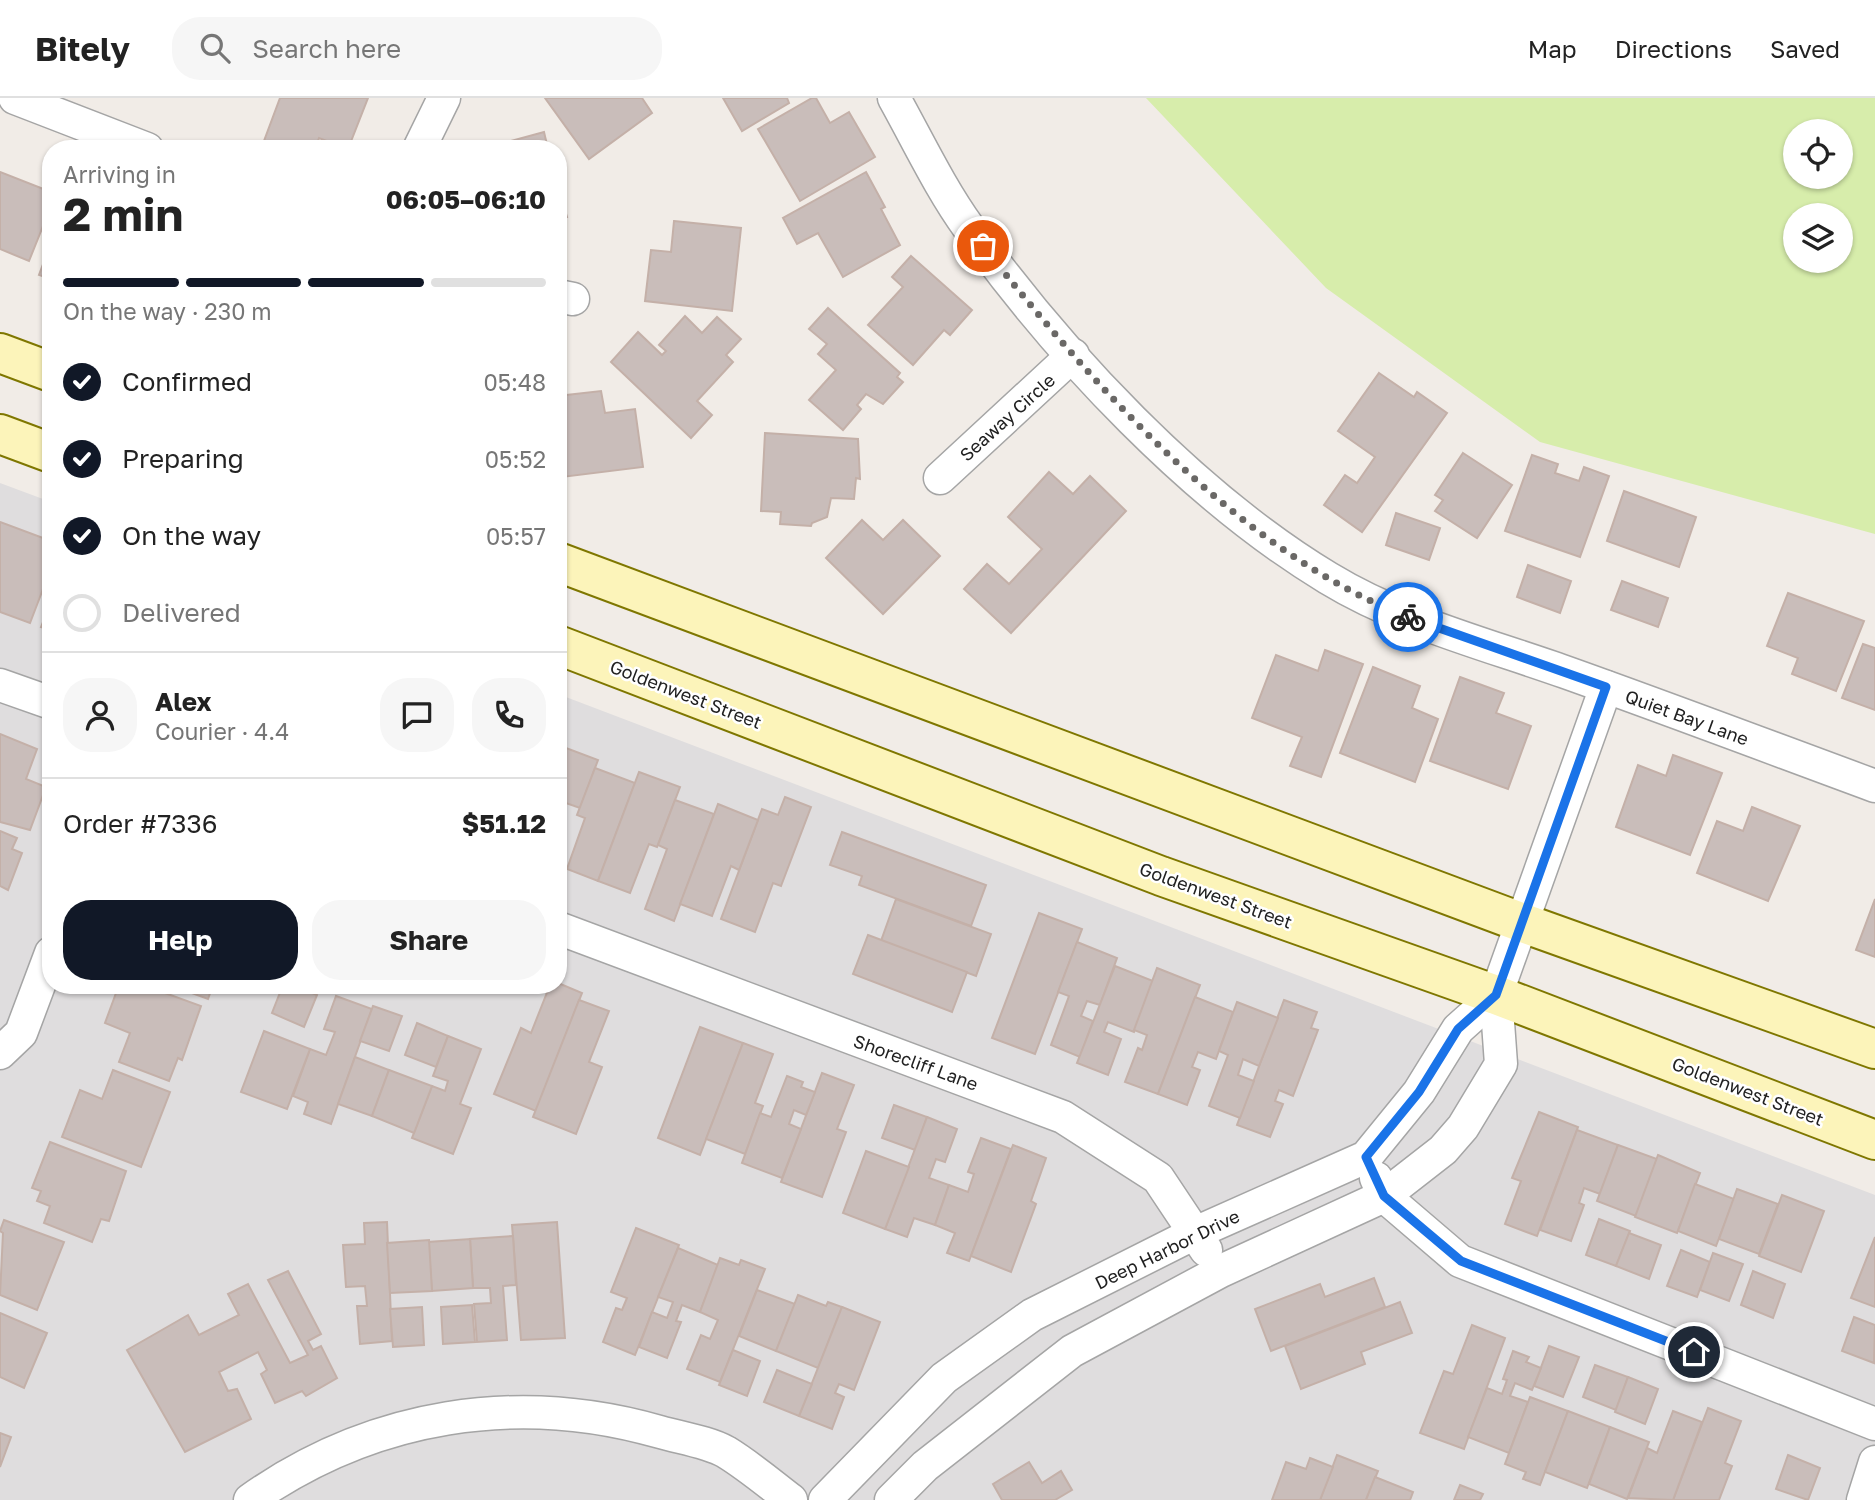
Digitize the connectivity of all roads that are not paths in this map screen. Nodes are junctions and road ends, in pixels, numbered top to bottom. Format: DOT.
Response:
graph roads {
  1 [pos="15,98"];
  2 [pos="444,98"];
  3 [pos="894,98"];
  4 [pos="124,140"];
  5 [pos="423,140"];
  6 [pos="0,353"];
  7 [pos="1073,355"];
  8 [pos="42,369"];
  9 [pos="0,434"];
  10 [pos="42,450"];
  11 [pos="940,478"];
  12 [pos="567,565"];
  13 [pos="567,648"];
  14 [pos="0,685"];
  15 [pos="1606,687"];
  16 [pos="42,700"];
  17 [pos="1875,786"];
  18 [pos="1523,923"];
  19 [pos="567,931"];
  20 [pos="42,977"];
  21 [pos="1496,995"];
  22 [pos="1875,1049"];
  23 [pos="0,1054"];
  24 [pos="1875,1140"];
  25 [pos="1366,1157"];
  26 [pos="1384,1196"];
  27 [pos="1195,1233"];
  28 [pos="1221,1271"];
  29 [pos="1875,1424"];
  30 [pos="1875,1462"];
  31 [pos="250,1500"];
  32 [pos="790,1500"];
  33 [pos="825,1500"];
  34 [pos="891,1500"];
  35 [pos="1863,1500"];
  1 -- 4 [label="street"];
  2 -- 5 [label="street"];
  3 -- 7 [label="street, Quiet Bay Lane"];
  6 -- 8 [label="main road"];
  7 -- 11 [label="street, Seaway Circle"];
  7 -- 15 [label="street, Quiet Bay Lane"];
  9 -- 10 [label="main road"];
  12 -- 18 [label="main road"];
  13 -- 21 [label="main road, Goldenwest Street"];
  14 -- 16 [label="street"];
  15 -- 17 [label="street, Quiet Bay Lane"];
  15 -- 18 [label="street, Deep Harbor Drive"];
  18 -- 21 [label="street, Deep Harbor Drive"];
  18 -- 22 [label="main road"];
  19 -- 27 [label="street, Shorecliff Lane"];
  20 -- 23 [label="street"];
  21 -- 24 [label="main road, Goldenwest Street"];
  21 -- 25 [label="street, Deep Harbor Drive"];
  21 -- 26 [label="street, Deep Harbor Drive"];
  25 -- 26 [label="street"];
  25 -- 27 [label="street, Deep Harbor Drive"];
  26 -- 28 [label="street, Deep Harbor Drive"];
  26 -- 29 [label="street"];
  27 -- 28 [label="street, Shorecliff Lane"];
  27 -- 33 [label="street, Deep Harbor Drive"];
  28 -- 34 [label="street, Deep Harbor Drive"];
  30 -- 35 [label="street"];
  31 -- 32 [label="street"];
}
